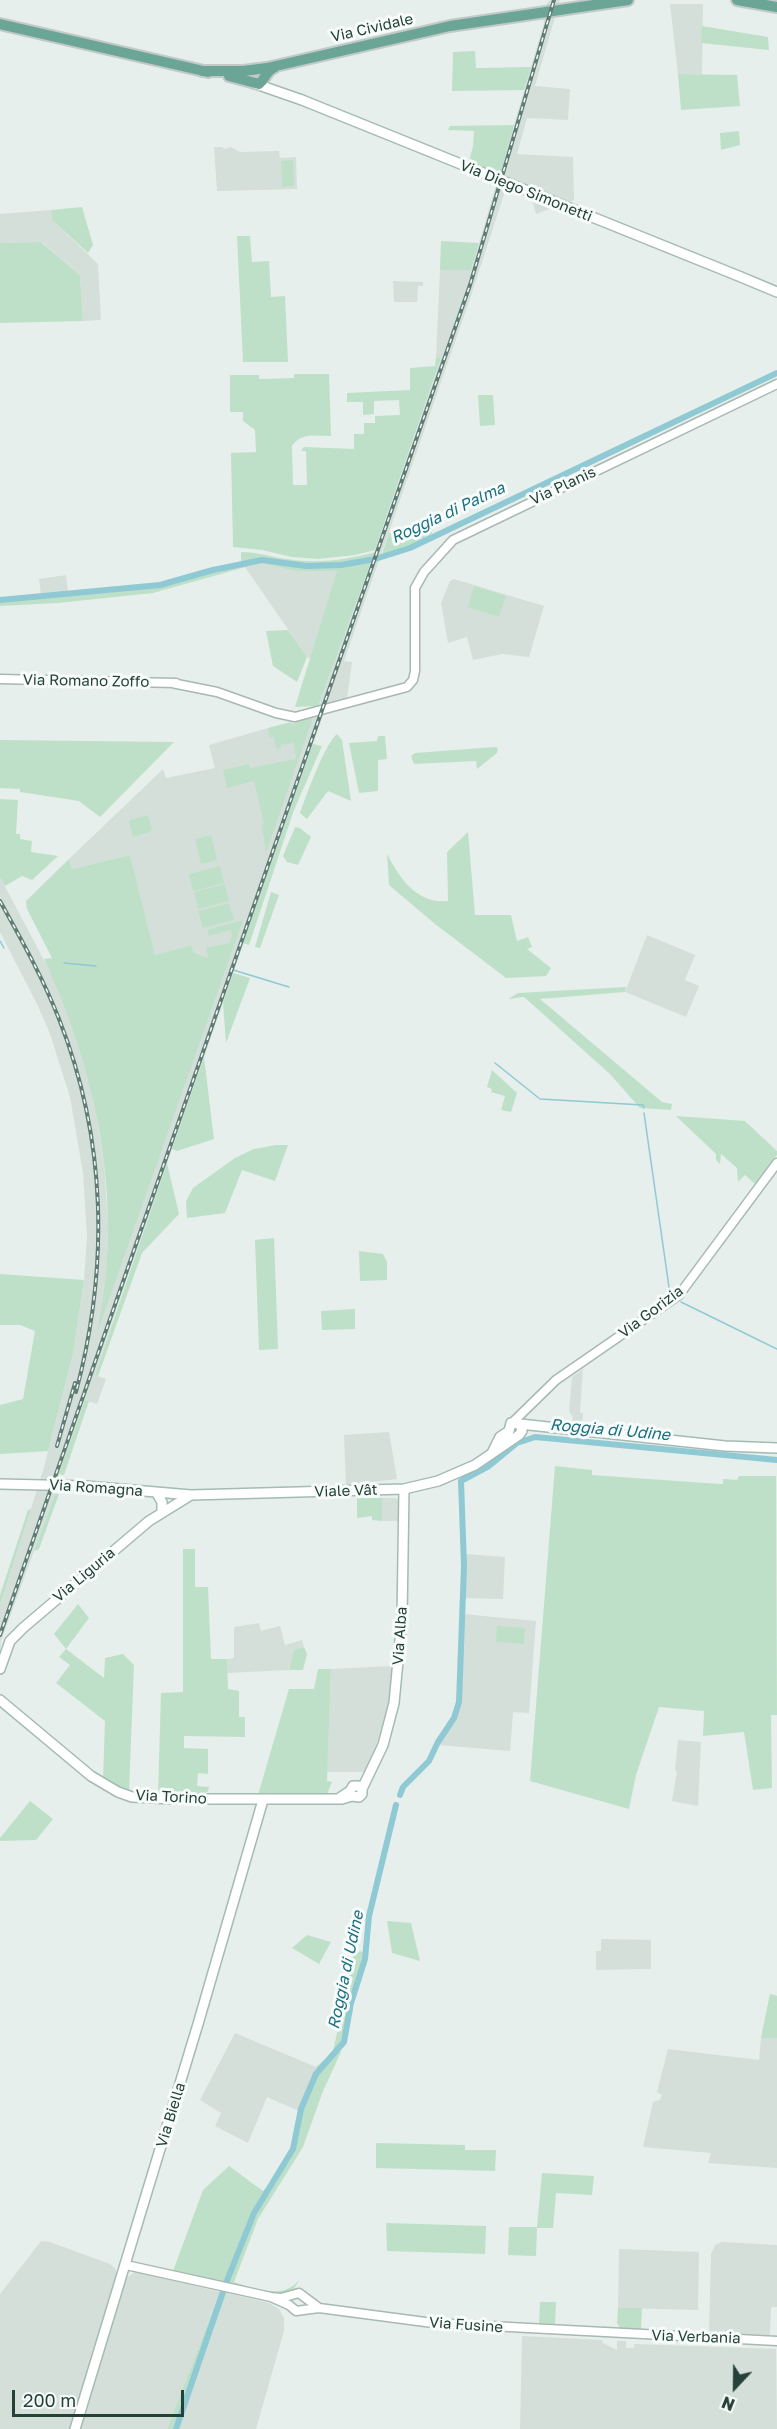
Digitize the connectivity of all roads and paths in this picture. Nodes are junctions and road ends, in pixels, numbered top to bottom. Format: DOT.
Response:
graph roads {
  1 [pos="628,0"];
  2 [pos="737,0"];
  3 [pos="777,7"];
  4 [pos="0,24"];
  5 [pos="257,76"];
  6 [pos="777,292"];
  7 [pos="777,384"];
  8 [pos="0,680"];
  9 [pos="172,683"];
  10 [pos="341,704"];
  11 [pos="777,1163"];
  12 [pos="516,1428"];
  13 [pos="777,1448"];
  14 [pos="0,1484"];
  15 [pos="404,1489"];
  16 [pos="156,1492"];
  17 [pos="191,1496"];
  18 [pos="162,1513"];
  19 [pos="0,1668"];
  20 [pos="0,1700"];
  21 [pos="355,1790"];
  22 [pos="263,1800"];
  23 [pos="126,2265"];
  24 [pos="293,2295"];
  25 [pos="271,2297"];
  26 [pos="306,2298"];
  27 [pos="289,2306"];
  28 [pos="319,2308"];
  29 [pos="302,2310"];
  30 [pos="614,2334"];
  31 [pos="777,2341"];
  32 [pos="75,2429"];
  1 -- 5 [label="main road, Via Cividale"];
  2 -- 3 [label="main road"];
  4 -- 5 [label="main road"];
  5 -- 6 [label="main road, Via Diego Simonetti, bridge"];
  7 -- 10 [label="street, Via Planis"];
  8 -- 9 [label="street, Via Romano Zoffo"];
  9 -- 10 [label="street, Via Romano Zoffo"];
  9 -- 10 [label="street, Via Romano Zoffo"];
  11 -- 12 [label="street, Via Gorizia"];
  12 -- 13 [label="main road, Viale Vât"];
  12 -- 15 [label="main road, Viale Vât"];
  14 -- 16 [label="main road, Via Romagna"];
  15 -- 17 [label="main road, Viale Vât"];
  15 -- 21 [label="main road, Via Alba"];
  16 -- 17 [label="main road, Via Romagna"];
  16 -- 18 [label="main road"];
  17 -- 18 [label="main road, Via Liguria"];
  18 -- 19 [label="main road, Via Liguria"];
  20 -- 22 [label="main road, Via Torino"];
  21 -- 22 [label="main road, Via Torino"];
  22 -- 23 [label="main road, Via Biella"];
  23 -- 25 [label="street"];
  23 -- 32 [label="main road, Via Biella"];
  24 -- 25 [label="street"];
  24 -- 26 [label="street"];
  24 -- 27 [label="street"];
  25 -- 27 [label="street"];
  26 -- 28 [label="street"];
  26 -- 29 [label="street"];
  27 -- 29 [label="street"];
  28 -- 29 [label="street, Via Fusine"];
  28 -- 30 [label="street, Via Fusine"];
  30 -- 31 [label="street, Via Verbania"];
}
